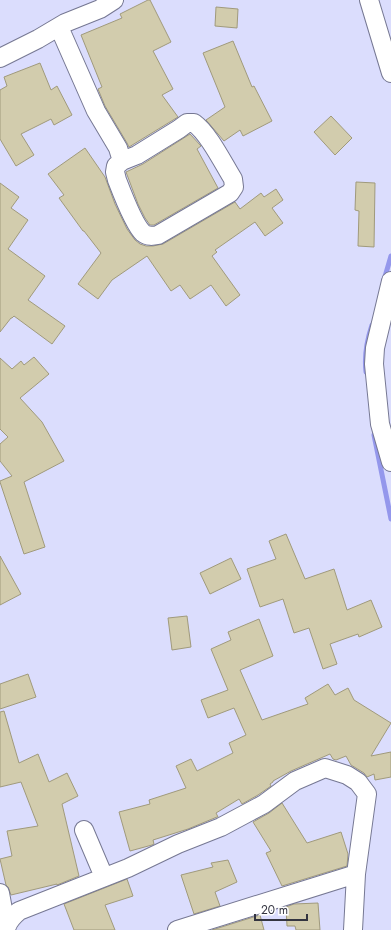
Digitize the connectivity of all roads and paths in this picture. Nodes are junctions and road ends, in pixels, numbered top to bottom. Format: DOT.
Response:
graph roads {
  1 [pos="114,0"];
  2 [pos="369,0"];
  3 [pos="59,27"];
  4 [pos="0,58"];
  5 [pos="391,73"];
  6 [pos="122,161"];
  7 [pos="391,282"];
  8 [pos="391,462"];
  9 [pos="84,830"];
  10 [pos="356,874"];
  11 [pos="104,877"];
  12 [pos="0,893"];
  13 [pos="6,928"];
  14 [pos="177,930"];
  15 [pos="353,930"];
  1 -- 3 [label="street"];
  2 -- 5 [label="street"];
  3 -- 4 [label="street"];
  3 -- 6 [label="street"];
  6 -- 6 [label="street"];
  7 -- 8 [label="street"];
  9 -- 11 [label="street"];
  10 -- 11 [label="street"];
  10 -- 14 [label="street"];
  10 -- 15 [label="street"];
  11 -- 13 [label="street"];
  12 -- 13 [label="street"];
}
